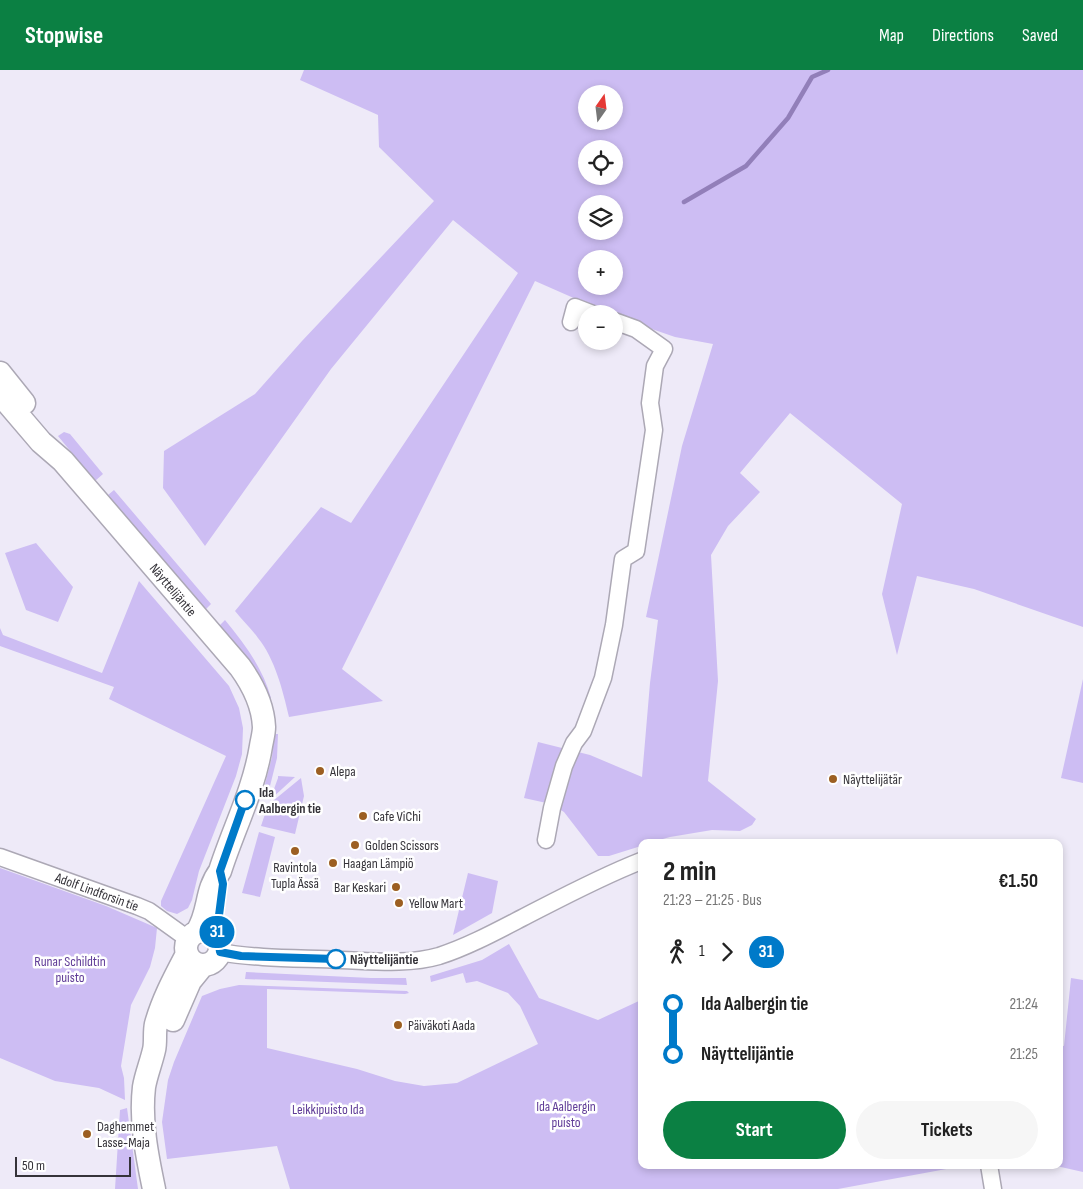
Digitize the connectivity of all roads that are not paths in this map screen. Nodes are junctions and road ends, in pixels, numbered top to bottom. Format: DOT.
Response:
graph roads {
  1 [pos="578,308"];
  2 [pos="571,322"];
  3 [pos="623,324"];
  4 [pos="0,374"];
  5 [pos="0,394"];
  6 [pos="63,461"];
  7 [pos="546,840"];
  8 [pos="0,857"];
  9 [pos="638,862"];
  10 [pos="202,947"];
  11 [pos="990,1169"];
  12 [pos="154,1189"];
  13 [pos="993,1189"];
  1 -- 2 [label="street"];
  3 -- 7 [label="street"];
  4 -- 6 [label="main road, Näyttelijäntie"];
  5 -- 6 [label="main road, Näyttelijäntie"];
  6 -- 10 [label="main road, Näyttelijäntie"];
  8 -- 10 [label="street, Adolf Lindforsin tie"];
  9 -- 10 [label="street"];
  10 -- 12 [label="main road, Näyttelijäntie"];
  11 -- 13 [label="street"];
}
